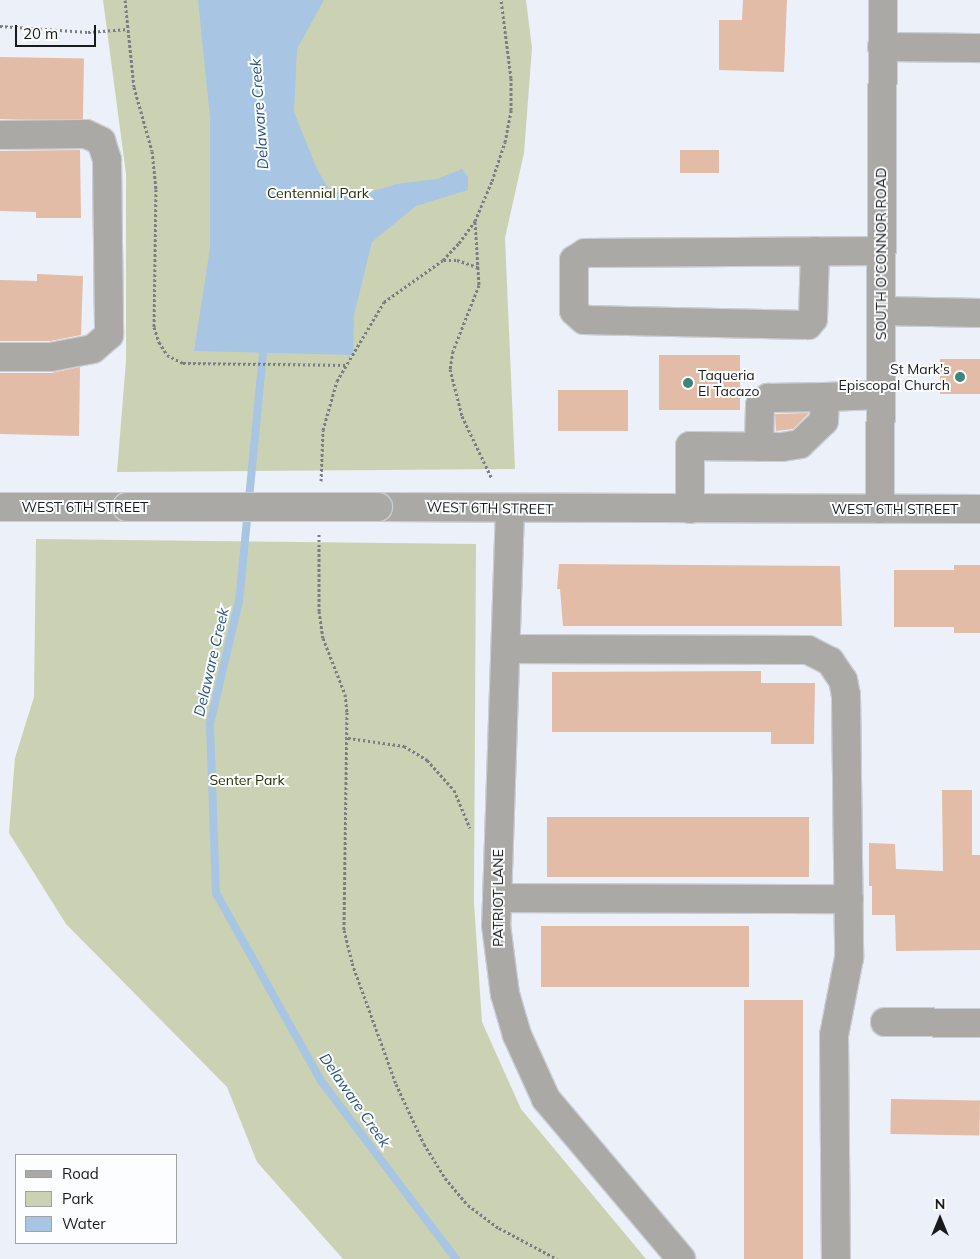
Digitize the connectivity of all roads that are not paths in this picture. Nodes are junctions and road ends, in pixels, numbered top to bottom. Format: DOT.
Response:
graph roads {
  1 [pos="883,0"];
  2 [pos="882,47"];
  3 [pos="980,48"];
  4 [pos="0,134"];
  5 [pos="816,251"];
  6 [pos="881,251"];
  7 [pos="881,312"];
  8 [pos="980,313"];
  9 [pos="0,357"];
  10 [pos="880,395"];
  11 [pos="825,397"];
  12 [pos="759,447"];
  13 [pos="0,507"];
  14 [pos="510,509"];
  15 [pos="690,509"];
  16 [pos="880,509"];
  17 [pos="980,509"];
  18 [pos="506,649"];
  19 [pos="497,898"];
  20 [pos="848,899"];
  21 [pos="885,1022"];
  22 [pos="980,1023"];
  23 [pos="681,1259"];
  24 [pos="836,1259"];
  1 -- 2 [label="street, SOUTH O'CONNOR ROAD"];
  2 -- 3 [label="street"];
  2 -- 6 [label="street, SOUTH O'CONNOR ROAD"];
  4 -- 9 [label="street"];
  5 -- 5 [label="street"];
  5 -- 6 [label="street"];
  6 -- 7 [label="street, SOUTH O'CONNOR ROAD"];
  7 -- 8 [label="street"];
  7 -- 10 [label="street, SOUTH O'CONNOR ROAD"];
  10 -- 11 [label="street"];
  10 -- 16 [label="street, SOUTH O'CONNOR ROAD"];
  11 -- 12 [label="street"];
  11 -- 12 [label="street"];
  12 -- 15 [label="street"];
  13 -- 14 [label="street, WEST 6TH STREET, bridge"];
  14 -- 15 [label="street, WEST 6TH STREET"];
  14 -- 18 [label="street, PATRIOT LANE"];
  15 -- 16 [label="street, WEST 6TH STREET"];
  16 -- 17 [label="street, WEST 6TH STREET"];
  18 -- 19 [label="street, PATRIOT LANE"];
  18 -- 20 [label="street"];
  19 -- 20 [label="street"];
  19 -- 23 [label="street, PATRIOT LANE"];
  20 -- 24 [label="street"];
  21 -- 22 [label="street"];
}
